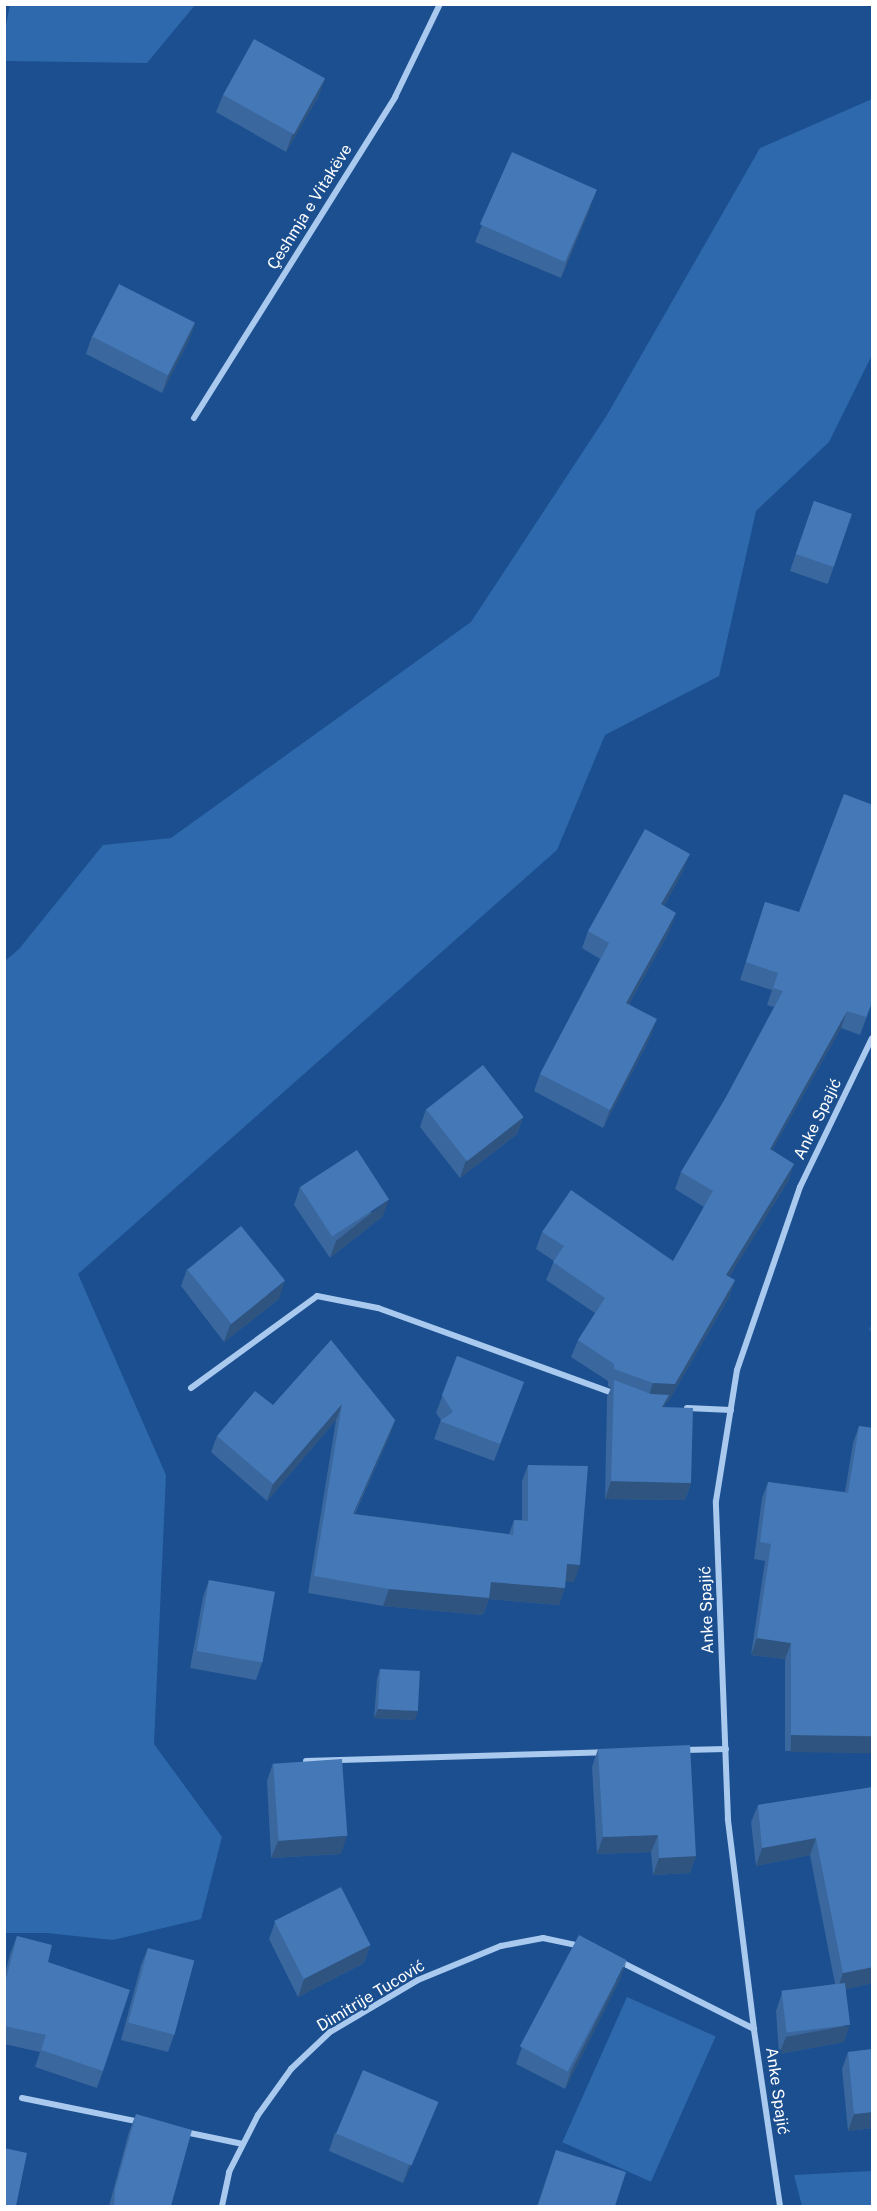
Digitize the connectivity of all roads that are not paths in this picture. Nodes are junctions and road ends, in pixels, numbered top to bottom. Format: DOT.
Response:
graph roads {
  1 [pos="440,4"];
  2 [pos="194,418"];
  3 [pos="873,1038"];
  4 [pos="191,1388"];
  5 [pos="625,1398"];
  6 [pos="678,1408"];
  7 [pos="731,1410"];
  8 [pos="726,1749"];
  9 [pos="679,1750"];
  10 [pos="609,1752"];
  11 [pos="306,1761"];
  12 [pos="593,1948"];
  13 [pos="613,1958"];
  14 [pos="754,2029"];
  15 [pos="22,2098"];
  16 [pos="150,2125"];
  17 [pos="173,2129"];
  18 [pos="243,2144"];
  19 [pos="222,2206"];
  20 [pos="780,2206"];
  1 -- 2 [label="street, Çeshmja e Vitakëve"];
  3 -- 7 [label="street, Anke Spajić"];
  4 -- 5 [label="street"];
  6 -- 7 [label="street"];
  7 -- 8 [label="street, Anke Spajić"];
  8 -- 9 [label="street"];
  8 -- 14 [label="street, Anke Spajić"];
  10 -- 11 [label="street"];
  12 -- 18 [label="street, Dimitrije Tucović"];
  13 -- 14 [label="street"];
  14 -- 20 [label="street, Anke Spajić"];
  15 -- 16 [label="street"];
  17 -- 18 [label="street"];
  18 -- 19 [label="street, Dimitrije Tucović"];
}
